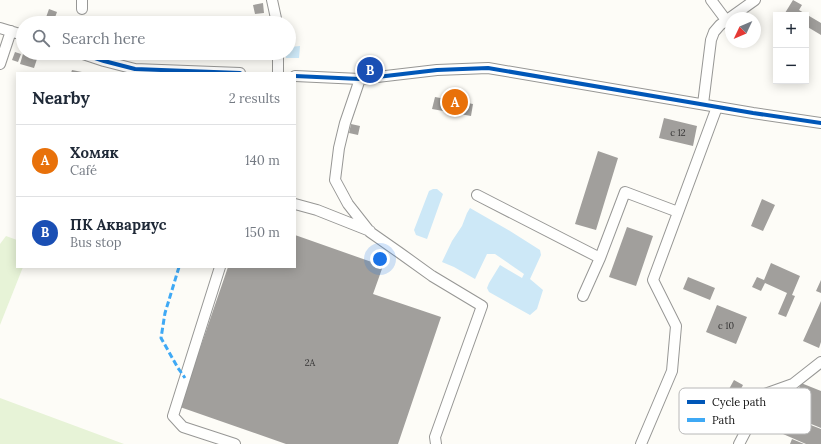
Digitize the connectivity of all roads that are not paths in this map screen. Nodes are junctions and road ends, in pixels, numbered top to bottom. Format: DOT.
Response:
graph roads {
  1 [pos="272,0"];
  2 [pos="712,0"];
  3 [pos="755,0"];
  4 [pos="738,12"];
  5 [pos="275,16"];
  6 [pos="725,19"];
  7 [pos="725,21"];
  8 [pos="0,28"];
  9 [pos="11,31"];
  10 [pos="16,33"];
  11 [pos="104,60"];
  12 [pos="278,60"];
  13 [pos="0,64"];
  14 [pos="135,71"];
  15 [pos="188,72"];
  16 [pos="278,72"];
  17 [pos="296,76"];
  18 [pos="360,79"];
  19 [pos="703,104"];
  20 [pos="717,106"];
  21 [pos="821,123"];
  22 [pos="477,195"];
  23 [pos="296,204"];
  24 [pos="678,212"];
  25 [pos="370,232"];
  26 [pos="600,258"];
  27 [pos="220,268"];
  28 [pos="584,296"];
  29 [pos="821,362"];
  30 [pos="782,388"];
  31 [pos="744,434"];
  32 [pos="236,444"];
  33 [pos="436,444"];
  34 [pos="641,444"];
  35 [pos="739,444"];
  1 -- 5 [label="street"];
  2 -- 6 [label="street"];
  3 -- 4 [label="street"];
  7 -- 19 [label="street"];
  8 -- 9 [label="street"];
  9 -- 10 [label="street"];
  9 -- 13 [label="street"];
  11 -- 14 [label="street"];
  12 -- 16 [label="street"];
  14 -- 15 [label="street"];
  17 -- 18 [label="street"];
  18 -- 19 [label="street"];
  18 -- 25 [label="street"];
  19 -- 20 [label="street"];
  20 -- 21 [label="street"];
  20 -- 24 [label="street"];
  22 -- 26 [label="street"];
  23 -- 25 [label="street"];
  24 -- 26 [label="street"];
  24 -- 34 [label="street"];
  25 -- 33 [label="street"];
  26 -- 28 [label="street"];
  27 -- 32 [label="street"];
  29 -- 30 [label="street"];
  31 -- 35 [label="street"];
}
